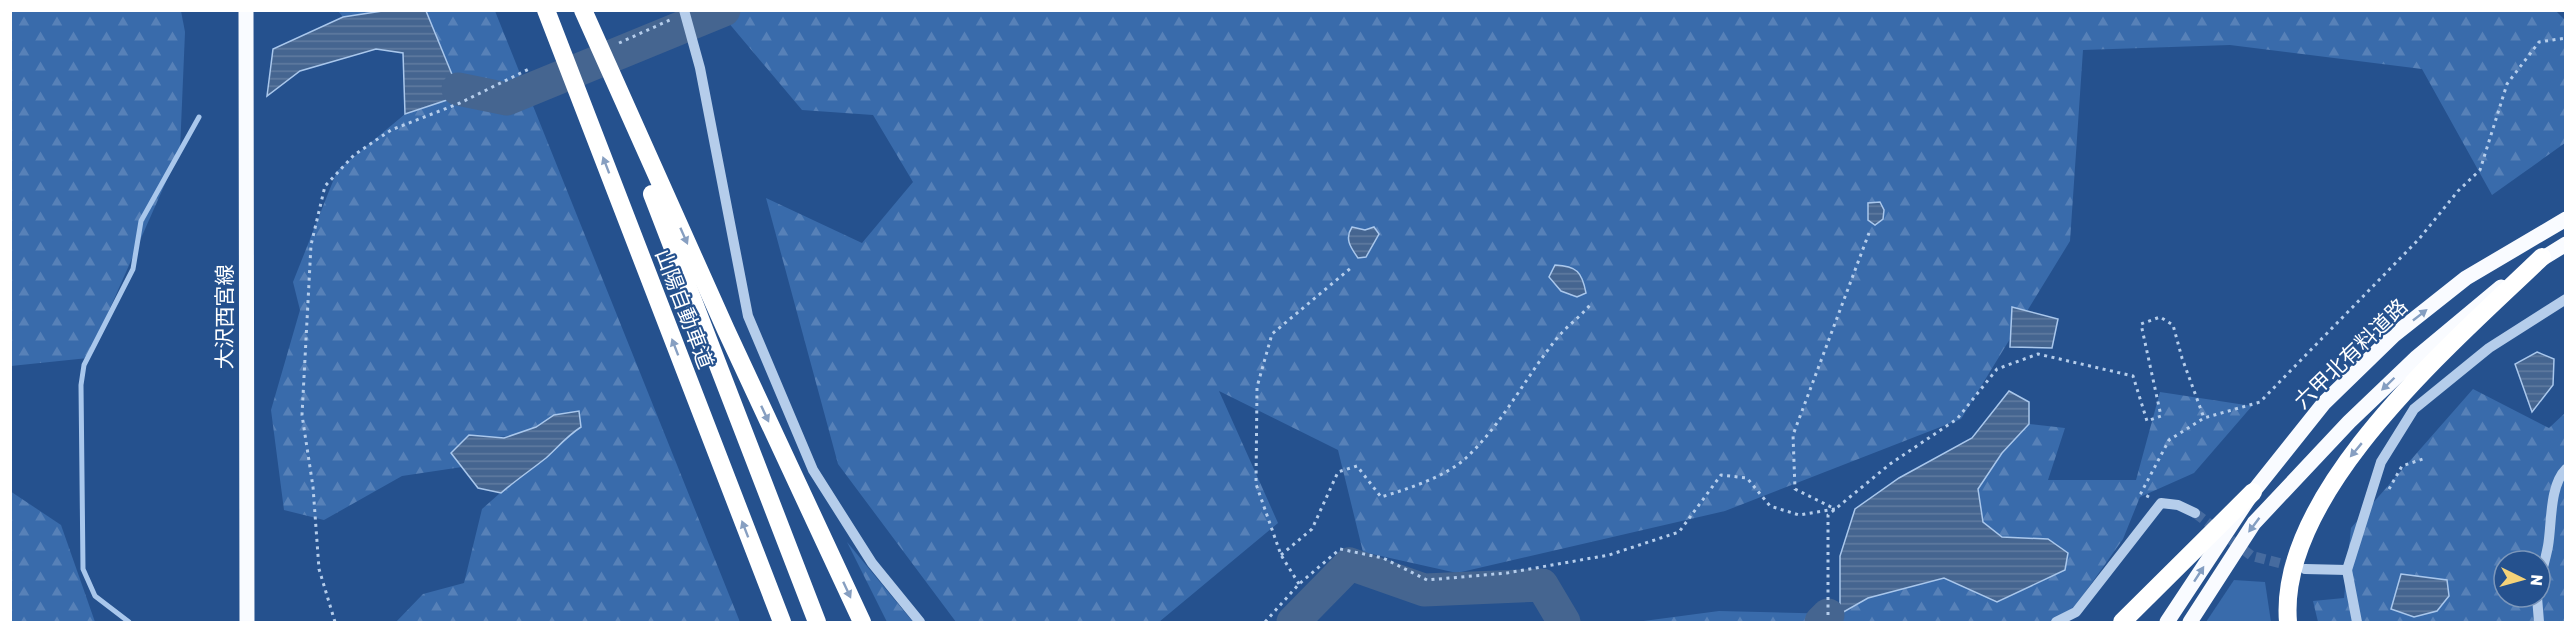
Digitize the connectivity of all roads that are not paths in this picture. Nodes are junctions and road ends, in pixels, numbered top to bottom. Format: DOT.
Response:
graph roads {
  1 [pos="246,10"];
  2 [pos="546,10"];
  3 [pos="583,10"];
  4 [pos="685,12"];
  5 [pos="2565,219"];
  6 [pos="2565,244"];
  7 [pos="2542,257"];
  8 [pos="2565,299"];
  9 [pos="2565,469"];
  10 [pos="2253,492"];
  11 [pos="2195,513"];
  12 [pos="2547,549"];
  13 [pos="758,565"];
  14 [pos="2305,569"];
  15 [pos="2347,570"];
  16 [pos="247,622"];
  17 [pos="777,622"];
  18 [pos="782,622"];
  19 [pos="817,622"];
  20 [pos="862,622"];
  21 [pos="920,622"];
  22 [pos="2056,622"];
  23 [pos="2122,622"];
  24 [pos="2167,622"];
  25 [pos="2190,622"];
  26 [pos="2288,622"];
  27 [pos="2357,622"];
  1 -- 16 [label="main road, 大沢西宮線"];
  13 -- 2 [label="highway, 山陽自動車道, one-way"];
  3 -- 19 [label="highway, 山陽自動車道"];
  3 -- 20 [label="highway, one-way"];
  4 -- 21 [label="street"];
  10 -- 5 [label="main road, 六甲北有料道路, one-way"];
  6 -- 7 [label="main road"];
  7 -- 25 [label="main road, one-way"];
  7 -- 26 [label="highway, one-way"];
  8 -- 15 [label="street"];
  9 -- 12 [label="street"];
  10 -- 23 [label="highway"];
  24 -- 10 [label="main road, 六甲北有料道路, one-way"];
  11 -- 22 [label="street"];
  13 -- 17 [label="highway"];
  13 -- 18 [label="highway, 山陽自動車道"];
  14 -- 15 [label="street"];
  15 -- 27 [label="street"];
}
